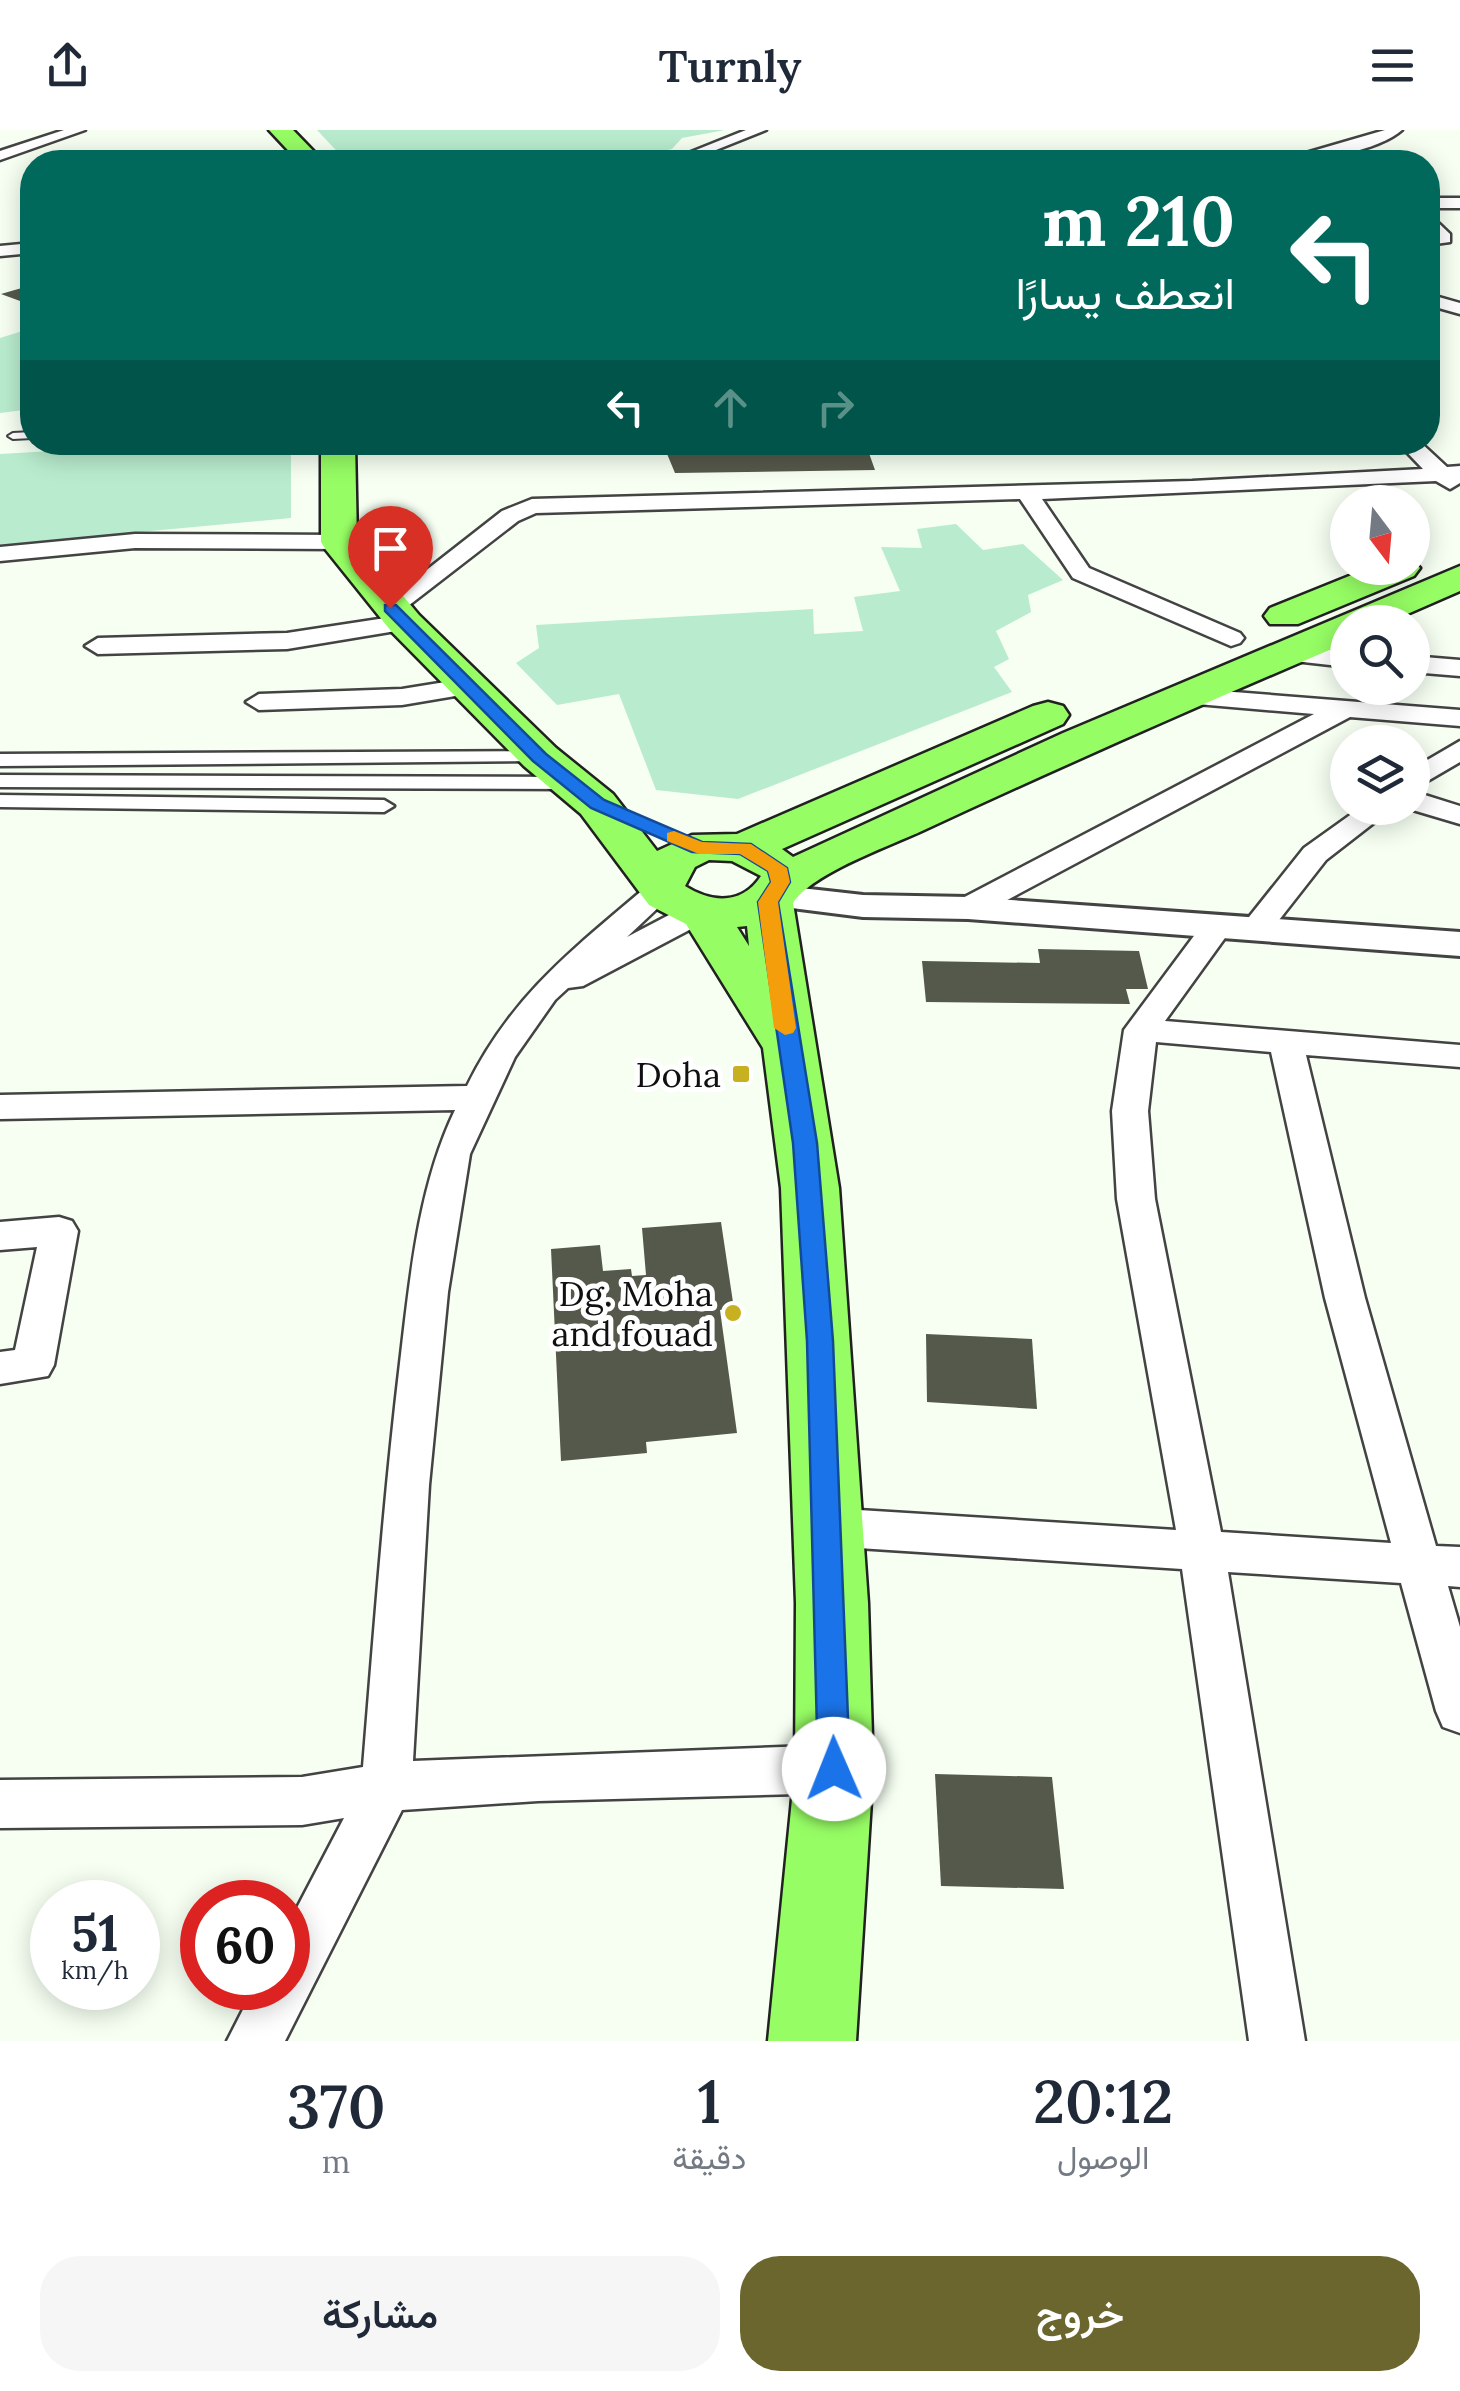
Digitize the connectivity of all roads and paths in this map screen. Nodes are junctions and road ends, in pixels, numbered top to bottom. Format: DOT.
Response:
graph roads {
  1 [pos="78,130"];
  2 [pos="280,130"];
  3 [pos="760,130"];
  4 [pos="1395,130"];
  5 [pos="21,150"];
  6 [pos="300,150"];
  7 [pos="706,150"];
  8 [pos="1336,150"];
  9 [pos="14,436"];
  10 [pos="20,436"];
  11 [pos="338,455"];
  12 [pos="1425,455"];
  13 [pos="1451,473"];
  14 [pos="1026,492"];
  15 [pos="1460,495"];
  16 [pos="338,542"];
  17 [pos="1460,544"];
  18 [pos="0,554"];
  19 [pos="1430,556"];
  20 [pos="1460,577"];
  21 [pos="1360,585"];
  22 [pos="1396,605"];
  23 [pos="398,616"];
  24 [pos="1330,634"];
  25 [pos="1231,638"];
  26 [pos="98,646"];
  27 [pos="1285,654"];
  28 [pos="1330,658"];
  29 [pos="1430,666"];
  30 [pos="1460,668"];
  31 [pos="470,686"];
  32 [pos="1183,696"];
  33 [pos="259,702"];
  34 [pos="1349,707"];
  35 [pos="1460,718"];
  36 [pos="1460,749"];
  37 [pos="540,758"];
  38 [pos="0,760"];
  39 [pos="1430,770"];
  40 [pos="0,781"];
  41 [pos="586,794"];
  42 [pos="0,801"];
  43 [pos="384,806"];
  44 [pos="1430,806"];
  45 [pos="1460,815"];
  46 [pos="1355,825"];
  47 [pos="722,848"];
  48 [pos="774,893"];
  49 [pos="682,900"];
  50 [pos="968,908"];
  51 [pos="1238,926"];
  52 [pos="1460,944"];
  53 [pos="1141,1030"];
  54 [pos="1287,1045"];
  55 [pos="788,1050"];
  56 [pos="1460,1056"];
  57 [pos="477,1098"];
  58 [pos="0,1107"];
  59 [pos="0,1236"];
  60 [pos="0,1368"];
  61 [pos="827,1527"];
  62 [pos="1202,1551"];
  63 [pos="1438,1565"];
  64 [pos="1460,1711"];
  65 [pos="834,1769"];
  66 [pos="387,1787"];
  67 [pos="0,1804"];
  68 [pos="310,1936"];
  69 [pos="272,2010"];
  70 [pos="256,2041"];
  71 [pos="812,2041"];
  72 [pos="1276,2041"];
  1 -- 5 [label="street"];
  2 -- 6 [label="main road"];
  3 -- 7 [label="street"];
  4 -- 8 [label="street"];
  9 -- 10 [label="lane"];
  11 -- 16 [label="main road"];
  12 -- 13 [label="street"];
  13 -- 14 [label="street"];
  13 -- 15 [label="street"];
  14 -- 23 [label="street"];
  14 -- 25 [label="street"];
  16 -- 18 [label="street"];
  16 -- 23 [label="main road"];
  17 -- 19 [label="main road"];
  20 -- 22 [label="main road"];
  21 -- 25 [label="main road"];
  23 -- 26 [label="street"];
  23 -- 31 [label="main road"];
  24 -- 27 [label="main road"];
  25 -- 47 [label="main road"];
  27 -- 28 [label="street"];
  27 -- 32 [label="main road"];
  29 -- 30 [label="street"];
  31 -- 33 [label="street"];
  31 -- 37 [label="main road"];
  32 -- 34 [label="street"];
  32 -- 48 [label="main road"];
  34 -- 35 [label="street"];
  34 -- 50 [label="street"];
  36 -- 39 [label="street"];
  37 -- 38 [label="street"];
  37 -- 41 [label="main road"];
  40 -- 41 [label="street"];
  41 -- 47 [label="main road"];
  41 -- 49 [label="main road"];
  42 -- 43 [label="street"];
  44 -- 45 [label="street"];
  46 -- 51 [label="street"];
  47 -- 48 [label="main road"];
  47 -- 49 [label="main road"];
  48 -- 49 [label="main road"];
  48 -- 50 [label="street"];
  48 -- 55 [label="main road"];
  49 -- 55 [label="main road"];
  49 -- 57 [label="street"];
  50 -- 51 [label="street"];
  51 -- 52 [label="street"];
  51 -- 53 [label="street"];
  53 -- 54 [label="street"];
  53 -- 62 [label="street"];
  54 -- 56 [label="street"];
  54 -- 63 [label="street"];
  55 -- 61 [label="main road"];
  57 -- 58 [label="street"];
  57 -- 66 [label="street"];
  59 -- 60 [label="street"];
  61 -- 62 [label="street"];
  61 -- 65 [label="main road"];
  62 -- 63 [label="street"];
  62 -- 72 [label="street"];
  63 -- 64 [label="street"];
  65 -- 66 [label="street"];
  65 -- 71 [label="main road"];
  66 -- 67 [label="street"];
  66 -- 68 [label="street"];
  69 -- 70 [label="street"];
}
